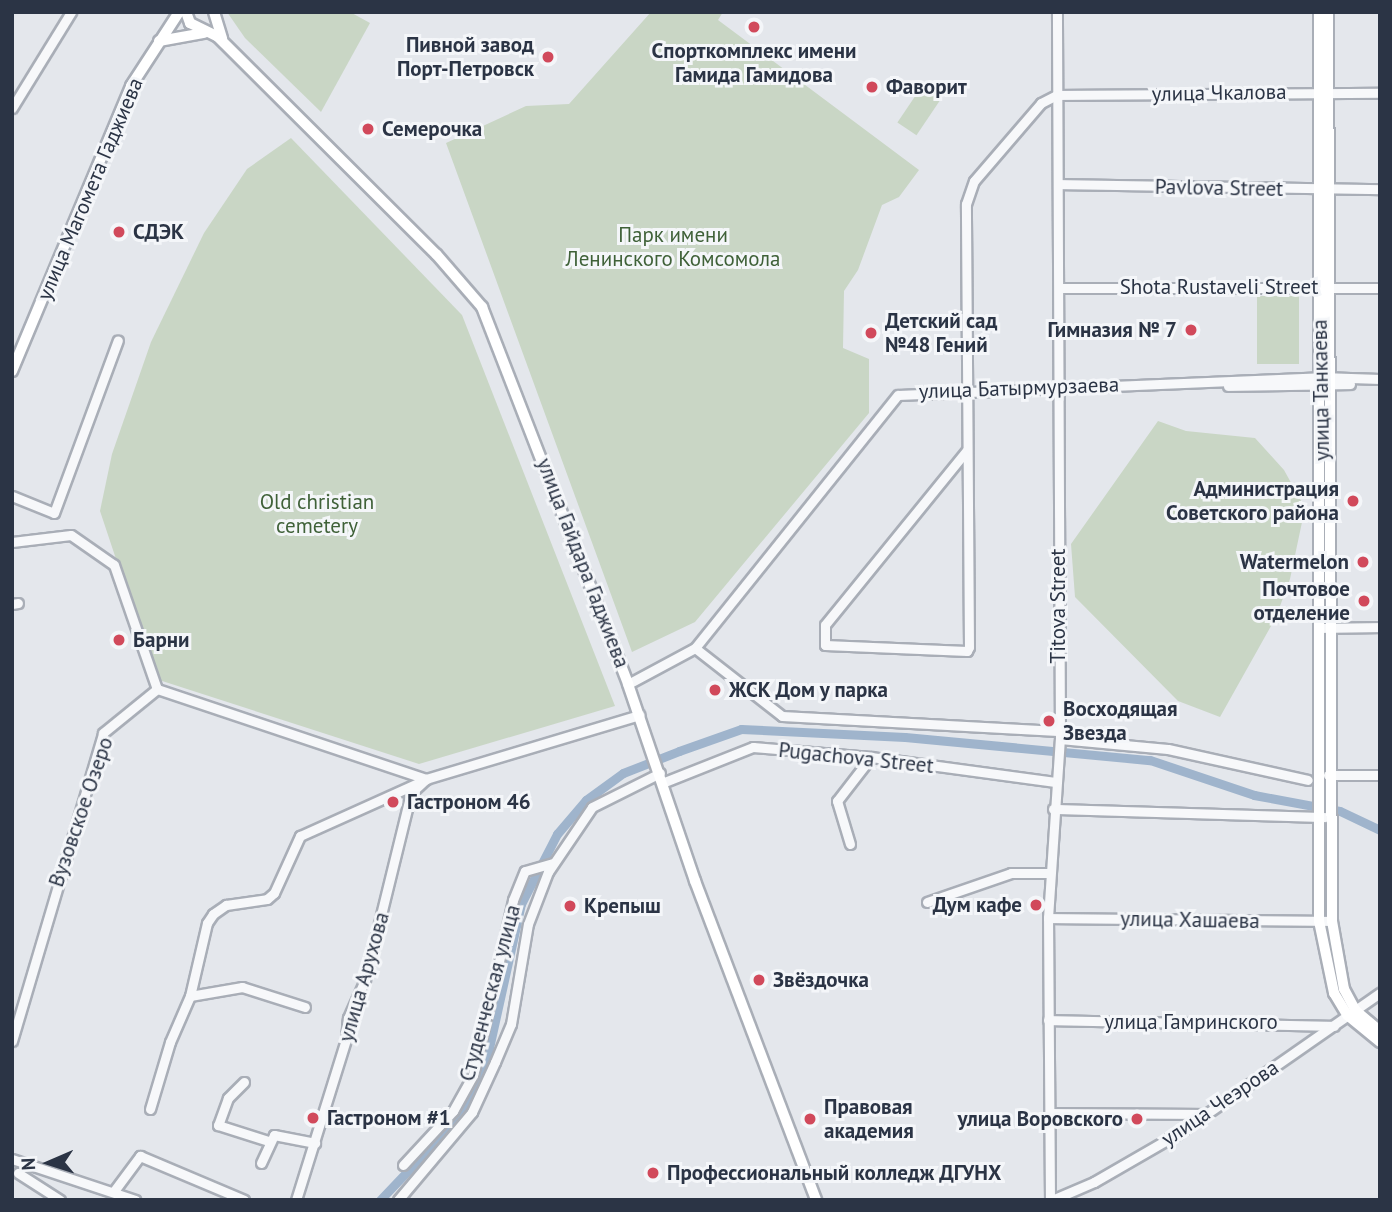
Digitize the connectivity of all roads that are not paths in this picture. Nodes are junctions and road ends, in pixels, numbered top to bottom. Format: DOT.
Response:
graph roads {
  1 [pos="71,12"];
  2 [pos="178,12"];
  3 [pos="186,12"];
  4 [pos="208,12"];
  5 [pos="1057,12"];
  6 [pos="1320,12"];
  7 [pos="1328,12"];
  8 [pos="213,26"];
  9 [pos="159,41"];
  10 [pos="1325,92"];
  11 [pos="1380,93"];
  12 [pos="1057,95"];
  13 [pos="12,108"];
  14 [pos="1058,184"];
  15 [pos="1326,189"];
  16 [pos="1380,189"];
  17 [pos="1324,286"];
  18 [pos="1059,288"];
  19 [pos="1380,288"];
  20 [pos="118,340"];
  21 [pos="12,368"];
  22 [pos="1380,379"];
  23 [pos="1326,382"];
  24 [pos="1380,385"];
  25 [pos="1059,387"];
  26 [pos="967,392"];
  27 [pos="967,450"];
  28 [pos="12,496"];
  29 [pos="12,542"];
  30 [pos="1380,627"];
  31 [pos="1327,628"];
  32 [pos="695,648"];
  33 [pos="628,683"];
  34 [pos="157,689"];
  35 [pos="638,716"];
  36 [pos="1059,735"];
  37 [pos="871,757"];
  38 [pos="1380,775"];
  39 [pos="1319,777"];
  40 [pos="661,778"];
  41 [pos="426,779"];
  42 [pos="1055,782"];
  43 [pos="1053,808"];
  44 [pos="1323,816"];
  45 [pos="850,844"];
  46 [pos="553,863"];
  47 [pos="1050,873"];
  48 [pos="927,902"];
  49 [pos="1048,918"];
  50 [pos="1319,921"];
  51 [pos="1332,921"];
  52 [pos="1380,993"];
  53 [pos="190,996"];
  54 [pos="305,1007"];
  55 [pos="1351,1012"];
  56 [pos="1048,1020"];
  57 [pos="1334,1026"];
  58 [pos="1380,1031"];
  59 [pos="12,1041"];
  60 [pos="1380,1042"];
  61 [pos="244,1082"];
  62 [pos="150,1109"];
  63 [pos="1050,1113"];
  64 [pos="1203,1114"];
  65 [pos="268,1141"];
  66 [pos="315,1143"];
  67 [pos="12,1159"];
  68 [pos="261,1163"];
  69 [pos="403,1165"];
  70 [pos="18,1173"];
  71 [pos="114,1191"];
  72 [pos="60,1200"];
  73 [pos="135,1200"];
  74 [pos="243,1200"];
  75 [pos="296,1200"];
  76 [pos="398,1200"];
  77 [pos="817,1200"];
  78 [pos="1051,1200"];
  1 -- 13 [label="street"];
  2 -- 9 [label="main road, улица Магомета Гаджиева"];
  2 -- 21 [label="main road, улица Магомета Гаджиева"];
  3 -- 8 [label="main road"];
  4 -- 8 [label="main road"];
  5 -- 12 [label="street, Titova Street"];
  6 -- 10 [label="main road, улица Танкаева"];
  7 -- 10 [label="main road, улица Танкаева"];
  8 -- 9 [label="main road"];
  8 -- 33 [label="main road, улица Гайдара Гаджиева"];
  9 -- 21 [label="main road, улица Магомета Гаджиева"];
  10 -- 11 [label="street, улица Чкалова"];
  10 -- 12 [label="street, улица Чкалова"];
  10 -- 15 [label="main road, улица Танкаева"];
  12 -- 14 [label="street, Titova Street"];
  12 -- 26 [label="street"];
  14 -- 15 [label="street, Pavlova Street"];
  14 -- 18 [label="street, Titova Street"];
  15 -- 16 [label="street, Pavlova Street"];
  15 -- 17 [label="main road, улица Танкаева"];
  17 -- 18 [label="street, Shota Rustaveli Street"];
  17 -- 19 [label="street, Shota Rustaveli Street"];
  17 -- 23 [label="main road, улица Танкаева"];
  18 -- 25 [label="street, Titova Street"];
  20 -- 28 [label="street"];
  22 -- 23 [label="street, улица Батырмурзаева"];
  23 -- 24 [label="street, улица Батырмурзаева"];
  23 -- 25 [label="street, улица Батырмурзаева"];
  23 -- 31 [label="main road, улица Танкаева"];
  25 -- 26 [label="street, улица Батырмурзаева"];
  25 -- 36 [label="street, Titova Street"];
  26 -- 27 [label="street"];
  26 -- 32 [label="street, улица Батырмурзаева"];
  27 -- 27 [label="street"];
  29 -- 34 [label="street"];
  30 -- 31 [label="street"];
  31 -- 39 [label="main road, улица Танкаева"];
  32 -- 33 [label="street, улица Батырмурзаева"];
  32 -- 36 [label="street"];
  33 -- 35 [label="main road, улица Гайдара Гаджиева"];
  34 -- 41 [label="street"];
  34 -- 59 [label="street, Вузовское Озеро"];
  35 -- 40 [label="main road, улица Гайдара Гаджиева"];
  35 -- 41 [label="street"];
  36 -- 39 [label="street"];
  36 -- 42 [label="street, Titova Street"];
  37 -- 40 [label="street, Pugachova Street"];
  37 -- 42 [label="street, Pugachova Street"];
  37 -- 45 [label="street"];
  38 -- 39 [label="street"];
  39 -- 44 [label="main road, улица Танкаева"];
  40 -- 46 [label="street, Pugachova Street"];
  40 -- 77 [label="main road, улица Гайдара Гаджиева"];
  41 -- 53 [label="street"];
  41 -- 66 [label="street, улица Арухова"];
  42 -- 43 [label="street, Titova Street"];
  43 -- 44 [label="street"];
  43 -- 47 [label="street, Titova Street"];
  44 -- 50 [label="main road, улица Танкаева"];
  44 -- 51 [label="main road, улица Танкаева"];
  46 -- 69 [label="street, Студенческая улица"];
  46 -- 76 [label="street, Pugachova Street"];
  47 -- 48 [label="street"];
  47 -- 49 [label="street, Titova Street"];
  49 -- 50 [label="street, улица Хашаева"];
  49 -- 56 [label="street, Titova Street"];
  50 -- 51 [label="street, улица Хашаева"];
  50 -- 55 [label="main road, улица Танкаева"];
  51 -- 55 [label="main road, улица Танкаева"];
  52 -- 55 [label="street, улица Чеэрова"];
  53 -- 54 [label="street"];
  53 -- 62 [label="street"];
  55 -- 57 [label="street, улица Чеэрова"];
  55 -- 58 [label="main road"];
  55 -- 60 [label="main road"];
  56 -- 57 [label="street, улица Гамринского"];
  56 -- 63 [label="street, Titova Street"];
  57 -- 64 [label="street, улица Чеэрова"];
  61 -- 65 [label="street"];
  63 -- 64 [label="street"];
  63 -- 78 [label="street, Titova Street"];
  64 -- 78 [label="street, улица Чеэрова"];
  65 -- 66 [label="street"];
  65 -- 68 [label="street"];
  66 -- 75 [label="street, улица Арухова"];
  67 -- 71 [label="street"];
  70 -- 72 [label="street"];
  71 -- 73 [label="street"];
  71 -- 74 [label="street"];
}
